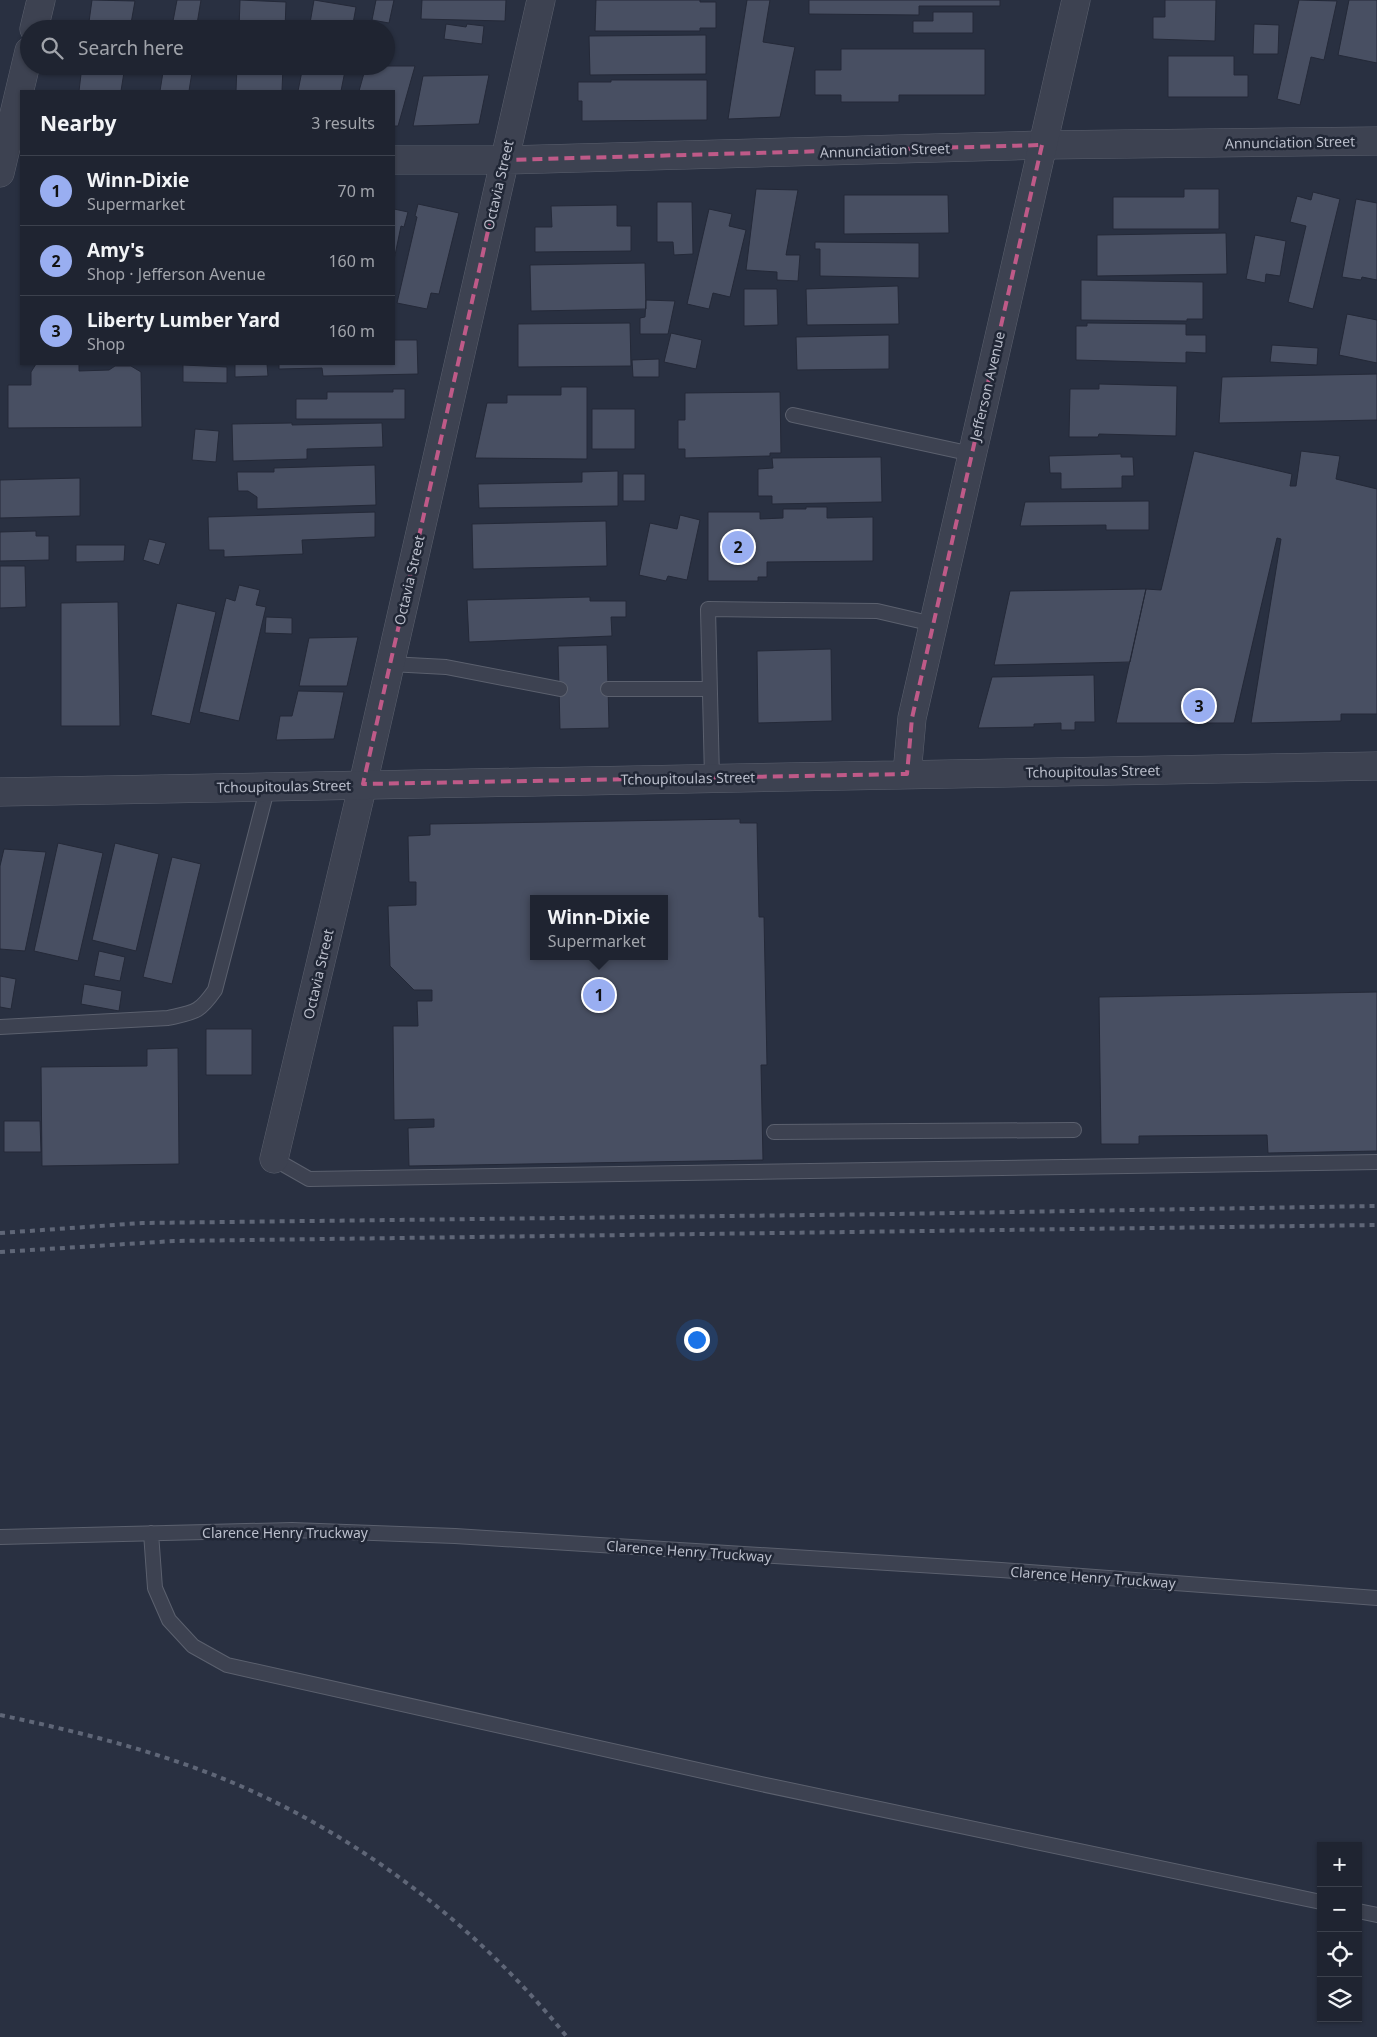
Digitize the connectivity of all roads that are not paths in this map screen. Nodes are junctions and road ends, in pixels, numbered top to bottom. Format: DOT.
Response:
graph roads {
  1 [pos="41,0"];
  2 [pos="541,0"];
  3 [pos="1076,0"];
  4 [pos="36,20"];
  5 [pos="23,75"];
  6 [pos="1377,141"];
  7 [pos="1042,145"];
  8 [pos="395,160"];
  9 [pos="504,160"];
  10 [pos="20,167"];
  11 [pos="0,172"];
  12 [pos="793,416"];
  13 [pos="972,454"];
  14 [pos="933,624"];
  15 [pos="390,664"];
  16 [pos="560,689"];
  17 [pos="608,689"];
  18 [pos="709,689"];
  19 [pos="1377,766"];
  20 [pos="907,774"];
  21 [pos="712,778"];
  22 [pos="363,784"];
  23 [pos="268,786"];
  24 [pos="0,792"];
  25 [pos="0,1027"];
  26 [pos="1074,1130"];
  27 [pos="774,1132"];
  28 [pos="274,1159"];
  29 [pos="1377,1162"];
  30 [pos="150,1533"];
  31 [pos="0,1537"];
  32 [pos="1377,1598"];
  33 [pos="1317,1901"];
  34 [pos="1362,1911"];
  35 [pos="1377,1915"];
  1 -- 4 [label="street"];
  2 -- 9 [label="street, Octavia Street"];
  3 -- 7 [label="street, Jefferson Avenue"];
  5 -- 11 [label="street"];
  6 -- 7 [label="street, Annunciation Street"];
  7 -- 9 [label="street, Annunciation Street"];
  7 -- 13 [label="street, Jefferson Avenue"];
  8 -- 9 [label="street, Annunciation Street"];
  9 -- 15 [label="street, Octavia Street"];
  10 -- 11 [label="street"];
  12 -- 13 [label="lane"];
  13 -- 14 [label="street, Jefferson Avenue"];
  14 -- 18 [label="lane"];
  14 -- 20 [label="street, Jefferson Avenue"];
  15 -- 16 [label="lane"];
  15 -- 22 [label="street, Octavia Street"];
  17 -- 18 [label="lane"];
  18 -- 21 [label="lane"];
  19 -- 20 [label="street, Tchoupitoulas Street"];
  20 -- 21 [label="street, Tchoupitoulas Street"];
  21 -- 22 [label="street, Tchoupitoulas Street"];
  22 -- 23 [label="street, Tchoupitoulas Street"];
  22 -- 28 [label="street, Octavia Street"];
  23 -- 24 [label="street, Tchoupitoulas Street"];
  23 -- 25 [label="lane"];
  26 -- 27 [label="lane"];
  28 -- 29 [label="lane"];
  30 -- 31 [label="lane, Clarence Henry Truckway"];
  30 -- 32 [label="lane, Clarence Henry Truckway"];
  30 -- 33 [label="lane"];
  34 -- 35 [label="lane"];
}
